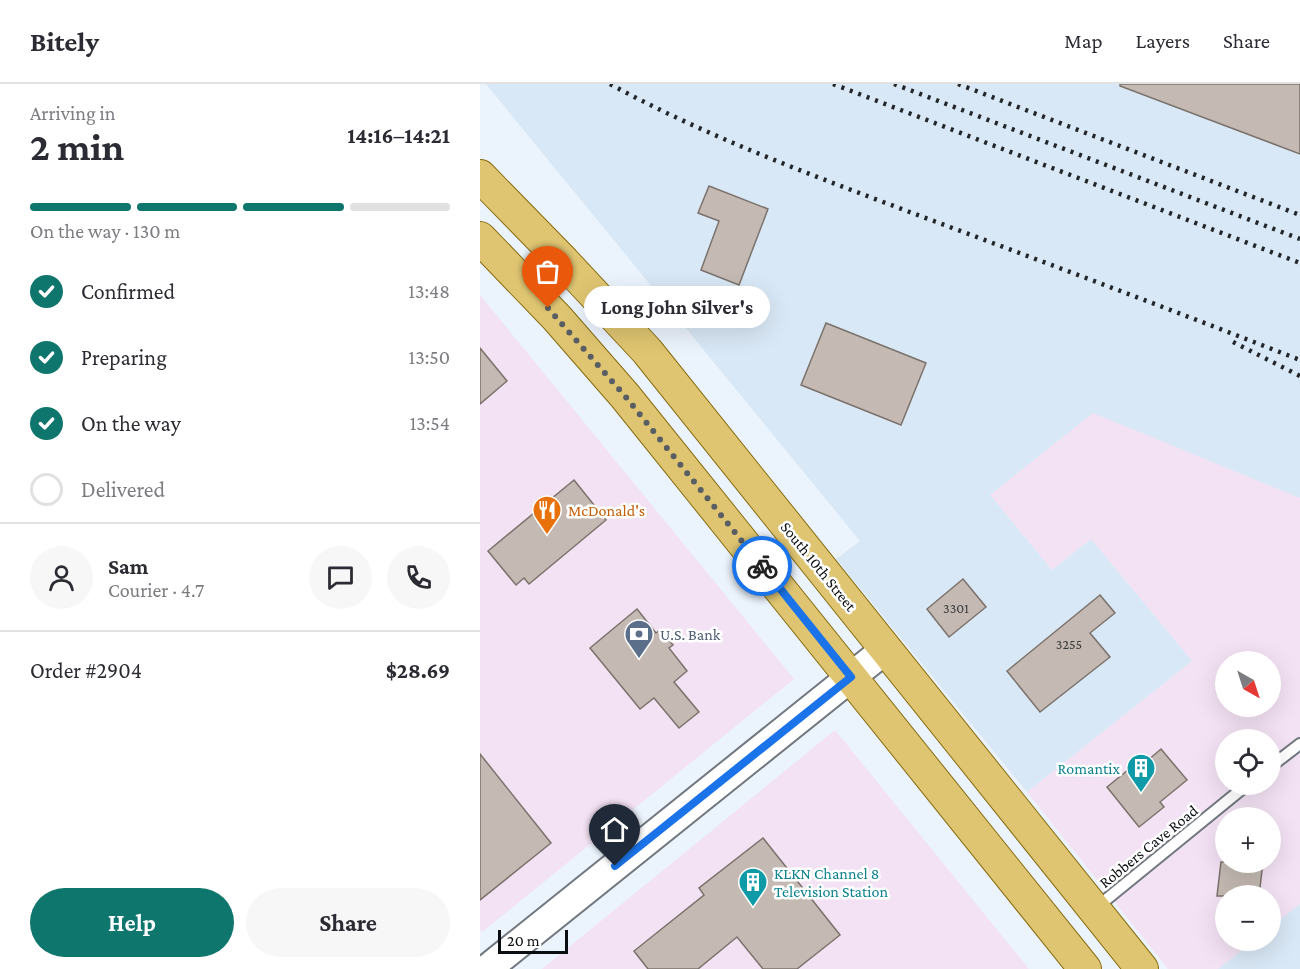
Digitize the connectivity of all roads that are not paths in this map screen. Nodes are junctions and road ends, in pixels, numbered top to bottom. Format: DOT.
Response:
graph roads {
  1 [pos="480,176"];
  2 [pos="480,238"];
  3 [pos="886,649"];
  4 [pos="851,677"];
  5 [pos="1300,744"];
  6 [pos="1281,759"];
  7 [pos="1234,795"];
  8 [pos="1094,909"];
  9 [pos="487,969"];
  10 [pos="1085,969"];
  11 [pos="1142,969"];
  1 -- 3 [label="main road, South 10th Street"];
  2 -- 4 [label="main road"];
  3 -- 4 [label="street"];
  3 -- 8 [label="main road, South 10th Street"];
  4 -- 9 [label="street"];
  4 -- 10 [label="main road"];
  5 -- 6 [label="lane"];
  7 -- 8 [label="lane, Robbers Cave Road"];
  8 -- 11 [label="main road, South 10th Street"];
}
